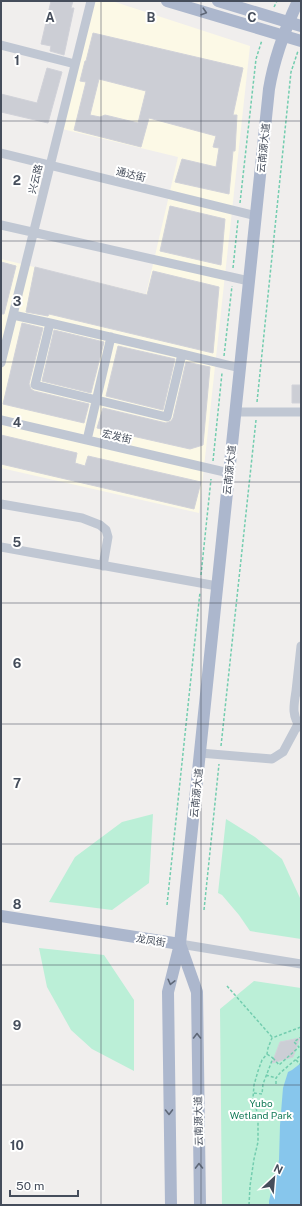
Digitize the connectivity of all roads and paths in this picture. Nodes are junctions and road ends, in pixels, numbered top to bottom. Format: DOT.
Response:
graph roads {
  1 [pos="91,1"];
  2 [pos="167,1"];
  3 [pos="218,1"];
  4 [pos="298,1"];
  5 [pos="288,22"];
  6 [pos="301,26"];
  7 [pos="284,36"];
  8 [pos="300,44"];
  9 [pos="1,45"];
  10 [pos="75,64"];
  11 [pos="1,153"];
  12 [pos="50,165"];
  13 [pos="256,216"];
  14 [pos="1,225"];
  15 [pos="33,233"];
  16 [pos="249,281"];
  17 [pos="13,315"];
  18 [pos="50,323"];
  19 [pos="111,337"];
  20 [pos="182,354"];
  21 [pos="1,363"];
  22 [pos="240,368"];
  23 [pos="96,400"];
  24 [pos="235,412"];
  25 [pos="256,412"];
  26 [pos="301,412"];
  27 [pos="1,420"];
  28 [pos="87,440"];
  29 [pos="229,473"];
  30 [pos="1,504"];
  31 [pos="1,547"];
  32 [pos="102,566"];
  33 [pos="217,586"];
  34 [pos="301,646"];
  35 [pos="298,692"];
  36 [pos="300,725"];
  37 [pos="200,753"];
  38 [pos="220,755"];
  39 [pos="204,910"];
  40 [pos="1,916"];
  41 [pos="180,944"];
  42 [pos="301,964"];
  43 [pos="227,986"];
  44 [pos="301,1027"];
  45 [pos="301,1037"];
  46 [pos="272,1038"];
  47 [pos="267,1054"];
  48 [pos="301,1055"];
  49 [pos="273,1058"];
  50 [pos="296,1060"];
  51 [pos="300,1064"];
  52 [pos="266,1075"];
  53 [pos="276,1078"];
  54 [pos="276,1084"];
  55 [pos="254,1094"];
  56 [pos="171,1205"];
  57 [pos="200,1205"];
  58 [pos="249,1205"];
  1 -- 10 [label="street, 兴云路"];
  2 -- 7 [label="main road, one-way"];
  3 -- 5 [label="main road"];
  4 -- 5 [label="main road, 云南源大道"];
  5 -- 6 [label="main road"];
  5 -- 7 [label="main road, 云南源大道"];
  7 -- 8 [label="main road"];
  7 -- 13 [label="main road, 云南源大道"];
  8 -- 25 [label="path"];
  9 -- 10 [label="street"];
  10 -- 12 [label="street, 兴云路"];
  11 -- 12 [label="street, 通达街"];
  12 -- 13 [label="street, 通达街"];
  12 -- 15 [label="street, 兴云路"];
  13 -- 16 [label="main road, 云南源大道"];
  14 -- 15 [label="street"];
  15 -- 16 [label="street"];
  15 -- 17 [label="street, 兴云路"];
  16 -- 22 [label="main road, 云南源大道"];
  17 -- 18 [label="street"];
  17 -- 21 [label="street, 兴云路"];
  18 -- 19 [label="street"];
  18 -- 23 [label="street"];
  19 -- 20 [label="street"];
  19 -- 23 [label="street"];
  20 -- 22 [label="street"];
  20 -- 23 [label="street"];
  22 -- 24 [label="main road, 云南源大道"];
  23 -- 28 [label="street"];
  24 -- 25 [label="street"];
  24 -- 29 [label="main road, 云南源大道"];
  25 -- 26 [label="street"];
  25 -- 38 [label="path"];
  27 -- 28 [label="street, 宏发街"];
  28 -- 29 [label="street, 宏发街"];
  29 -- 33 [label="main road, 云南源大道"];
  30 -- 32 [label="street"];
  31 -- 32 [label="street"];
  32 -- 33 [label="street"];
  33 -- 37 [label="main road, 云南源大道"];
  34 -- 35 [label="street"];
  35 -- 36 [label="street"];
  36 -- 38 [label="street"];
  37 -- 38 [label="street"];
  37 -- 41 [label="main road, 云南源大道"];
  38 -- 39 [label="path"];
  40 -- 41 [label="main road, 龙凤街"];
  41 -- 42 [label="street, 龙凤街"];
  41 -- 56 [label="main road, 云南源大道, one-way"];
  57 -- 41 [label="main road, 云南源大道, one-way"];
  43 -- 46 [label="path"];
  44 -- 46 [label="path"];
  45 -- 49 [label="path"];
  46 -- 47 [label="path"];
  47 -- 49 [label="path"];
  47 -- 55 [label="path"];
  48 -- 50 [label="path"];
  49 -- 52 [label="path"];
  50 -- 51 [label="path"];
  50 -- 53 [label="path"];
  52 -- 53 [label="path"];
  52 -- 55 [label="path"];
  53 -- 54 [label="path"];
  55 -- 58 [label="path"];
}
